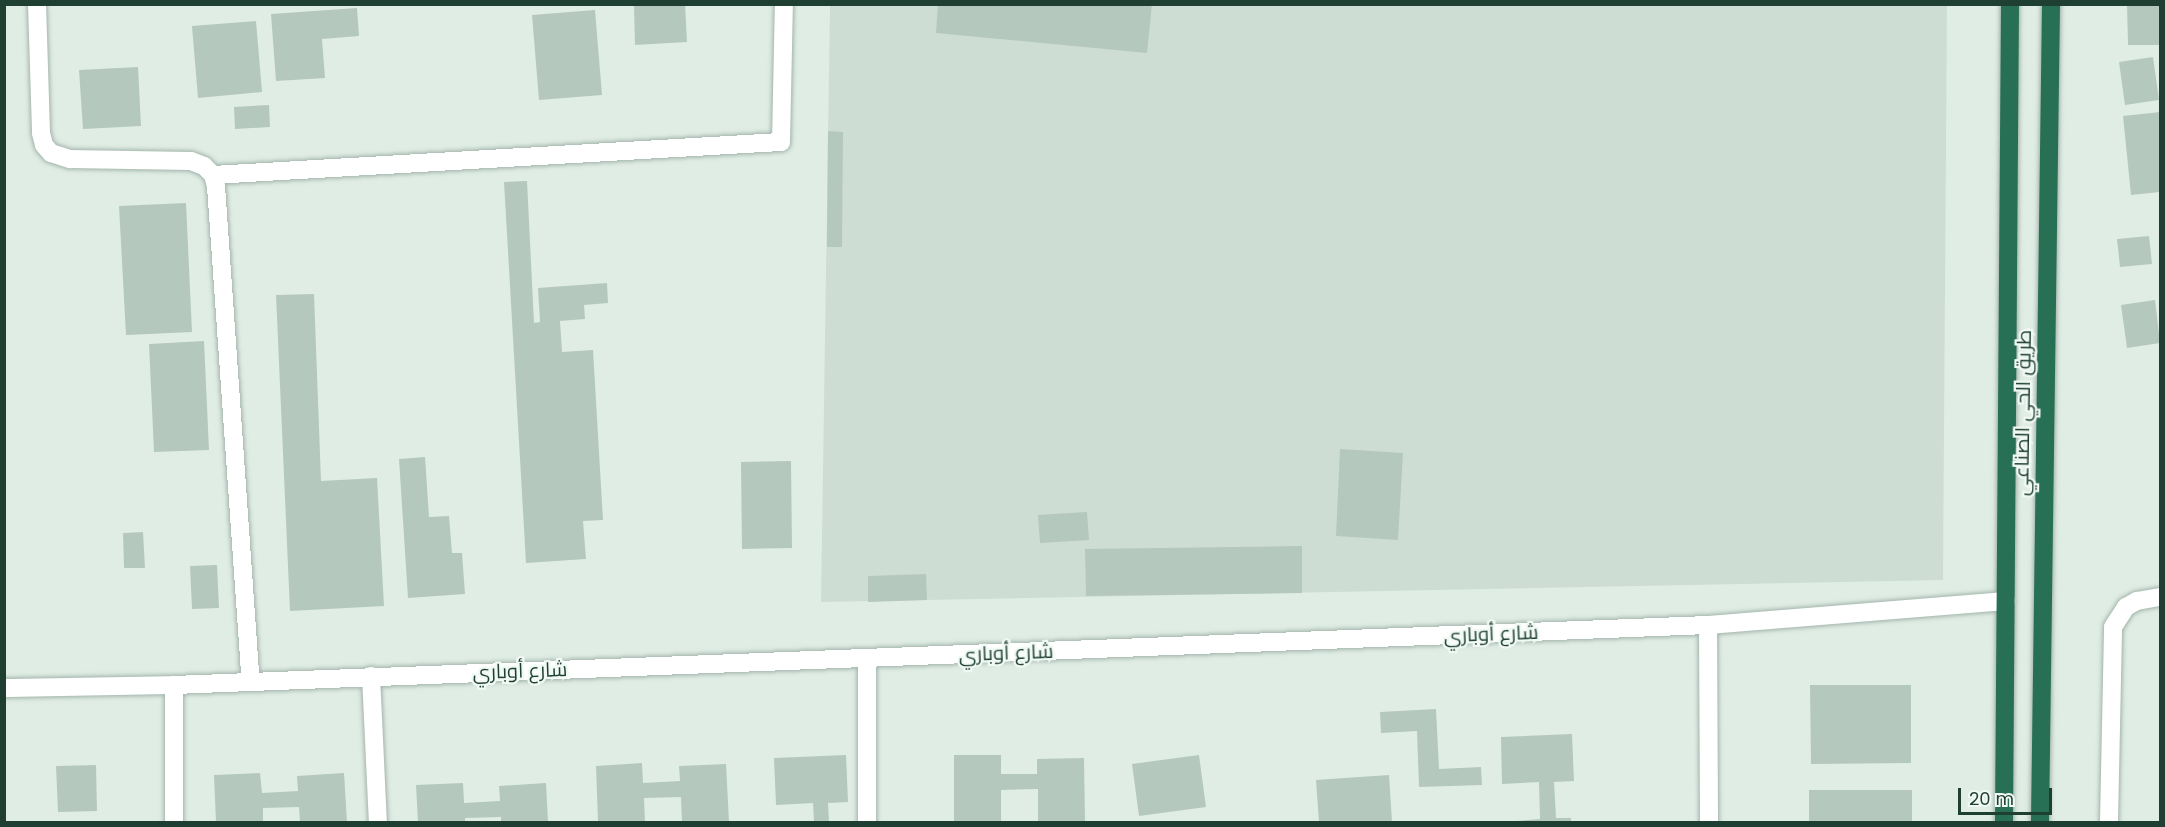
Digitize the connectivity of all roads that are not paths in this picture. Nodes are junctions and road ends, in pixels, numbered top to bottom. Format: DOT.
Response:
graph roads {
  1 [pos="37,4"];
  2 [pos="784,4"];
  3 [pos="2010,4"];
  4 [pos="2050,4"];
  5 [pos="213,175"];
  6 [pos="2160,597"];
  7 [pos="2006,601"];
  8 [pos="1708,625"];
  9 [pos="867,658"];
  10 [pos="371,676"];
  11 [pos="251,681"];
  12 [pos="174,686"];
  13 [pos="4,688"];
  14 [pos="174,822"];
  15 [pos="378,822"];
  16 [pos="867,822"];
  17 [pos="1709,822"];
  18 [pos="2004,822"];
  19 [pos="2040,822"];
  20 [pos="2109,822"];
  1 -- 5 [label="street"];
  2 -- 5 [label="street"];
  3 -- 7 [label="highway"];
  4 -- 19 [label="highway, طريق الحي الصناعي"];
  5 -- 11 [label="street"];
  6 -- 20 [label="street"];
  7 -- 8 [label="street, شارع أوباري"];
  7 -- 18 [label="highway"];
  8 -- 9 [label="street, شارع أوباري"];
  8 -- 17 [label="street"];
  9 -- 10 [label="street, شارع أوباري"];
  9 -- 16 [label="street"];
  10 -- 11 [label="street, شارع أوباري"];
  10 -- 15 [label="street"];
  11 -- 12 [label="street, شارع أوباري"];
  12 -- 13 [label="street, شارع أوباري"];
  12 -- 14 [label="street"];
}
